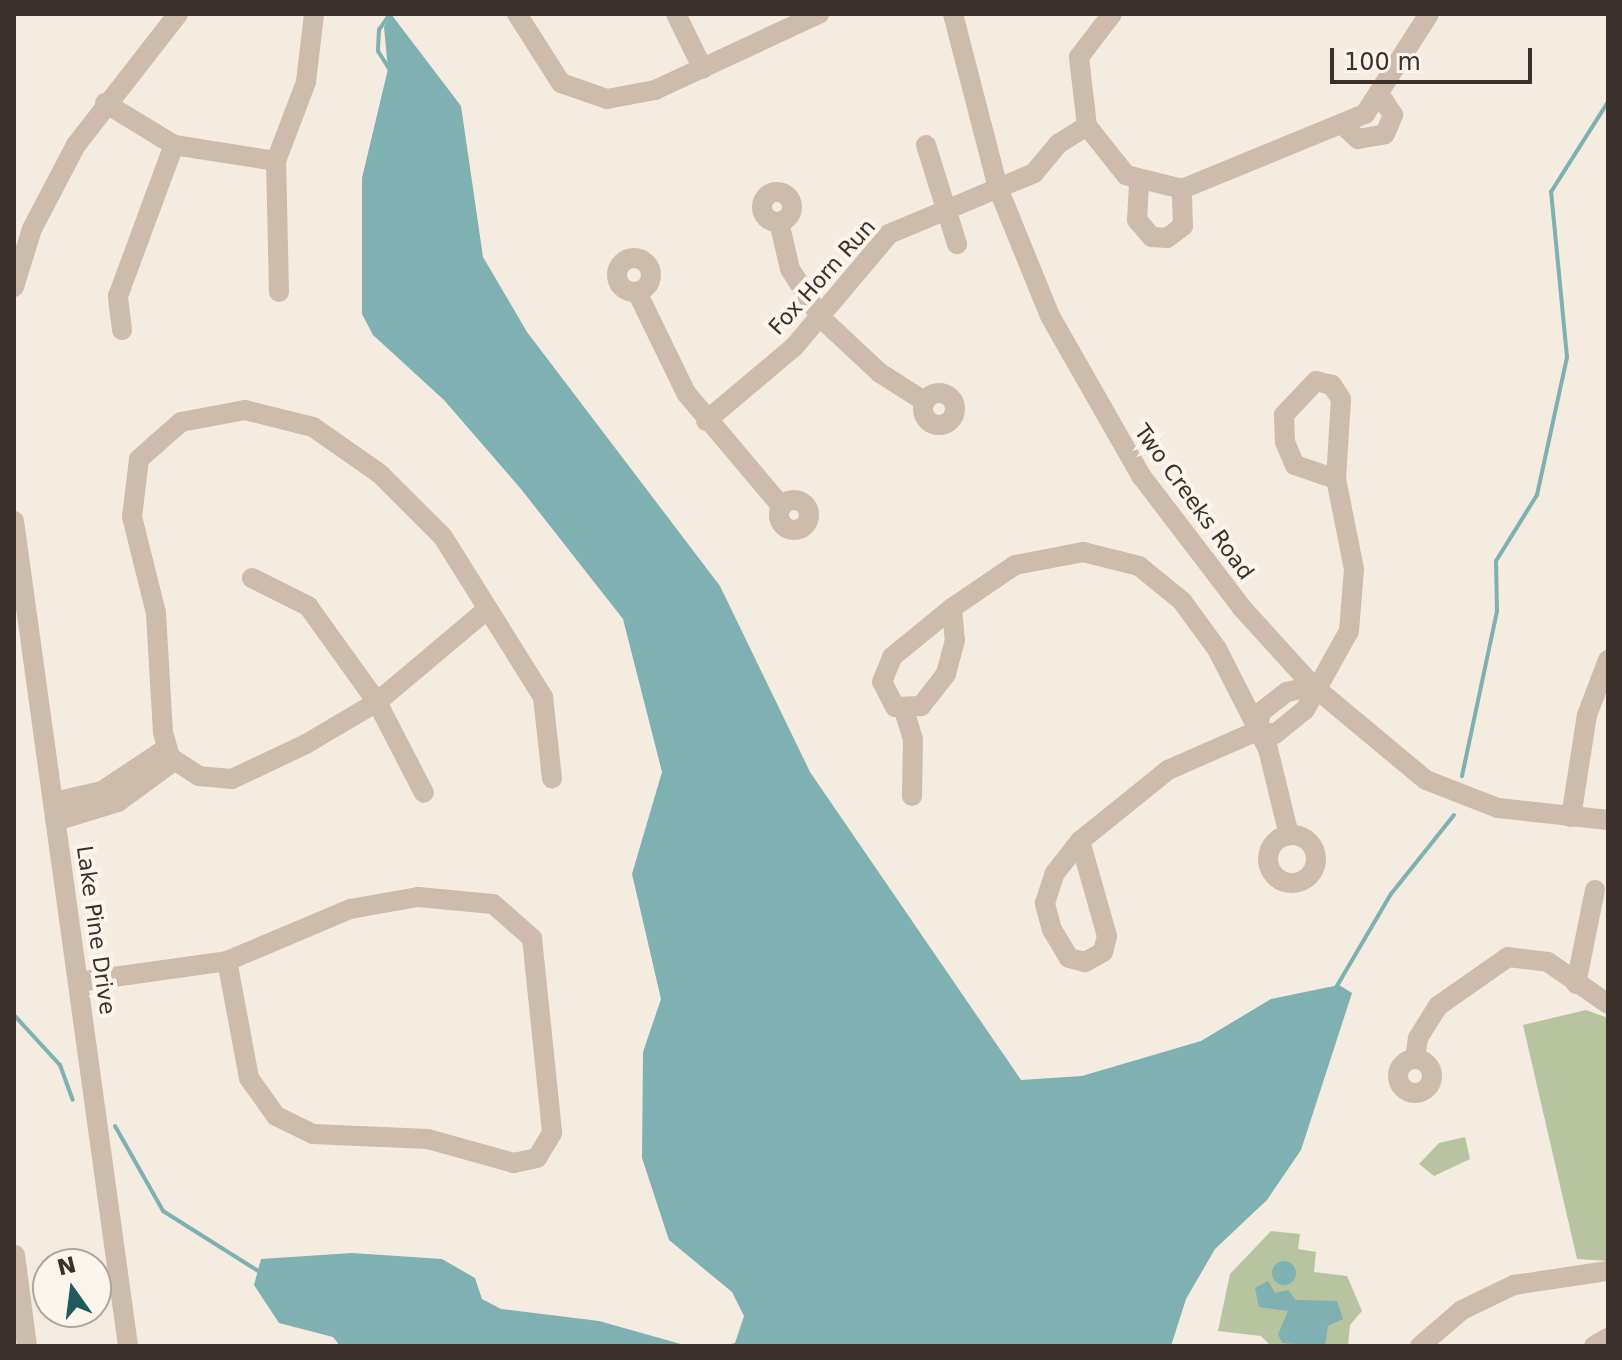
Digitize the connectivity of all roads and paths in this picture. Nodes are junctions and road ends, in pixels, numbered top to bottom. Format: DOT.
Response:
graph roads {
  1 [pos="178,14"];
  2 [pos="314,14"];
  3 [pos="517,14"];
  4 [pos="676,14"];
  5 [pos="819,14"];
  6 [pos="953,14"];
  7 [pos="1112,14"];
  8 [pos="1429,14"];
  9 [pos="703,69"];
  10 [pos="105,103"];
  11 [pos="1087,126"];
  12 [pos="174,145"];
  13 [pos="926,145"];
  14 [pos="276,161"];
  15 [pos="1139,183"];
  16 [pos="998,188"];
  17 [pos="1182,189"];
  18 [pos="945,206"];
  19 [pos="779,222"];
  20 [pos="957,244"];
  21 [pos="14,287"];
  22 [pos="279,292"];
  23 [pos="637,292"];
  24 [pos="821,318"];
  25 [pos="122,330"];
  26 [pos="924,401"];
  27 [pos="706,421"];
  28 [pos="1336,479"];
  29 [pos="781,506"];
  30 [pos="14,521"];
  31 [pos="252,578"];
  32 [pos="952,608"];
  33 [pos="484,612"];
  34 [pos="1608,660"];
  35 [pos="1313,686"];
  36 [pos="377,702"];
  37 [pos="904,710"];
  38 [pos="1257,731"];
  39 [pos="170,755"];
  40 [pos="552,779"];
  41 [pos="424,793"];
  42 [pos="912,796"];
  43 [pos="55,812"];
  44 [pos="1571,817"];
  45 [pos="1608,820"];
  46 [pos="1289,835"];
  47 [pos="1080,841"];
  48 [pos="1595,890"];
  49 [pos="227,961"];
  50 [pos="78,982"];
  51 [pos="1576,984"];
  52 [pos="1608,1004"];
  53 [pos="1415,1059"];
  54 [pos="15,1255"];
  55 [pos="1608,1271"];
  56 [pos="1608,1338"];
  57 [pos="27,1346"];
  58 [pos="128,1346"];
  59 [pos="1420,1346"];
  60 [pos="1594,1346"];
  1 -- 10 [label="street"];
  2 -- 14 [label="street"];
  3 -- 9 [label="street"];
  4 -- 9 [label="street"];
  5 -- 9 [label="street"];
  6 -- 16 [label="street, Two Creeks Road"];
  7 -- 11 [label="street"];
  8 -- 17 [label="street"];
  10 -- 12 [label="street"];
  10 -- 21 [label="street"];
  11 -- 15 [label="street"];
  11 -- 16 [label="street, Fox Horn Run"];
  12 -- 14 [label="street"];
  12 -- 25 [label="street"];
  13 -- 18 [label="street"];
  14 -- 22 [label="street"];
  15 -- 17 [label="street"];
  15 -- 17 [label="street"];
  16 -- 18 [label="street, Fox Horn Run"];
  16 -- 35 [label="street, Two Creeks Road"];
  18 -- 20 [label="street"];
  18 -- 24 [label="street, Fox Horn Run"];
  19 -- 24 [label="street"];
  23 -- 27 [label="street"];
  24 -- 26 [label="street"];
  24 -- 27 [label="street, Fox Horn Run"];
  27 -- 29 [label="street"];
  28 -- 28 [label="street"];
  28 -- 35 [label="street"];
  30 -- 43 [label="street, Lake Pine Drive"];
  31 -- 36 [label="street"];
  32 -- 37 [label="street"];
  32 -- 37 [label="street"];
  32 -- 38 [label="street"];
  33 -- 36 [label="street"];
  33 -- 39 [label="street"];
  33 -- 40 [label="street"];
  34 -- 44 [label="street"];
  35 -- 38 [label="street"];
  35 -- 44 [label="street, Two Creeks Road"];
  36 -- 39 [label="street"];
  36 -- 41 [label="street"];
  37 -- 42 [label="street"];
  38 -- 46 [label="street"];
  38 -- 47 [label="street"];
  39 -- 43 [label="street"];
  43 -- 50 [label="street, Lake Pine Drive"];
  44 -- 45 [label="street, Two Creeks Road"];
  47 -- 47 [label="street"];
  48 -- 51 [label="street"];
  49 -- 49 [label="street"];
  49 -- 50 [label="street"];
  50 -- 58 [label="street, Lake Pine Drive"];
  51 -- 52 [label="street"];
  51 -- 53 [label="street"];
  54 -- 57 [label="street"];
  55 -- 59 [label="street"];
  56 -- 60 [label="street"];
}
